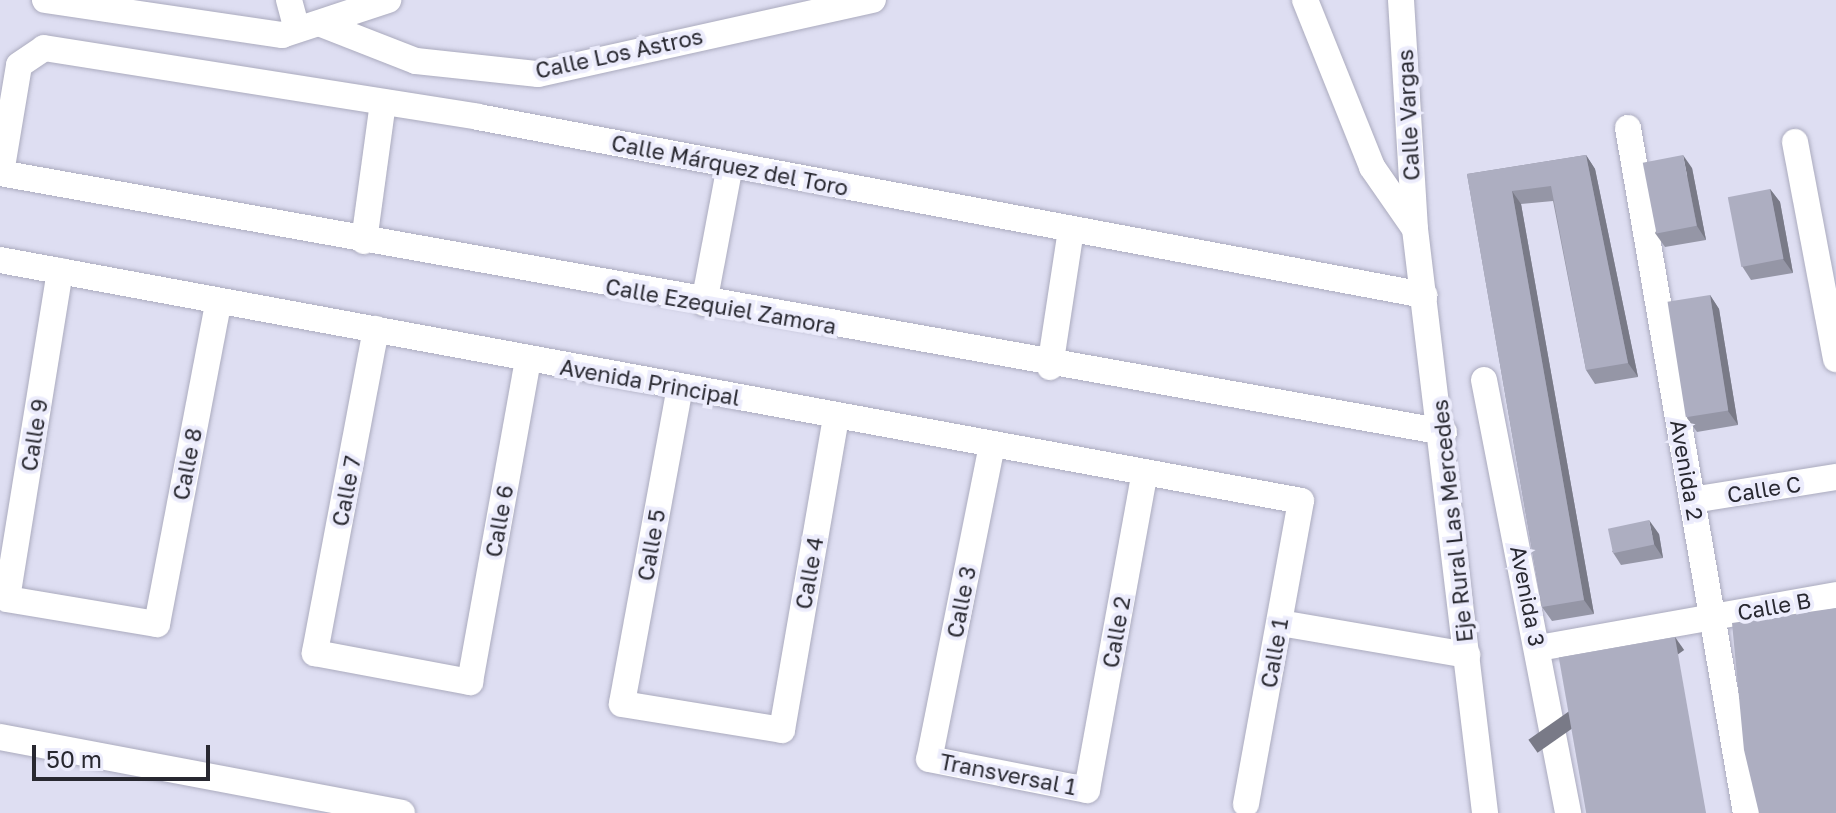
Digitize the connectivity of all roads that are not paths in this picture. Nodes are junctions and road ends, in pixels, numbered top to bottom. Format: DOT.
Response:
graph roads {
  1 [pos="45,0"];
  2 [pos="289,0"];
  3 [pos="388,0"];
  4 [pos="873,0"];
  5 [pos="1305,0"];
  6 [pos="1401,0"];
  7 [pos="309,26"];
  8 [pos="383,102"];
  9 [pos="1628,128"];
  10 [pos="1795,142"];
  11 [pos="730,165"];
  12 [pos="0,173"];
  13 [pos="1415,229"];
  14 [pos="1071,230"];
  15 [pos="364,241"];
  16 [pos="0,260"];
  17 [pos="60,271"];
  18 [pos="1424,295"];
  19 [pos="218,303"];
  20 [pos="704,303"];
  21 [pos="376,329"];
  22 [pos="1836,359"];
  23 [pos="528,360"];
  24 [pos="1050,367"];
  25 [pos="1484,380"];
  26 [pos="680,387"];
  27 [pos="836,417"];
  28 [pos="1444,432"];
  29 [pos="992,445"];
  30 [pos="1144,475"];
  31 [pos="1836,477"];
  32 [pos="1692,500"];
  33 [pos="1301,501"];
  34 [pos="1836,595"];
  35 [pos="1712,617"];
  36 [pos="1280,623"];
  37 [pos="157,624"];
  38 [pos="1539,648"];
  39 [pos="1467,655"];
  40 [pos="470,682"];
  41 [pos="782,730"];
  42 [pos="0,737"];
  43 [pos="929,759"];
  44 [pos="1087,790"];
  45 [pos="1246,804"];
  46 [pos="330,806"];
  47 [pos="402,813"];
  48 [pos="1485,813"];
  49 [pos="1568,813"];
  50 [pos="1746,813"];
  1 -- 7 [label="street"];
  2 -- 7 [label="street"];
  3 -- 7 [label="street"];
  4 -- 7 [label="street, Calle Los Astros"];
  5 -- 13 [label="street"];
  6 -- 13 [label="street, Calle Vargas"];
  8 -- 11 [label="street, Calle Márquez del Toro"];
  8 -- 12 [label="street, Calle Márquez del Toro"];
  8 -- 15 [label="street"];
  9 -- 32 [label="street, Avenida 2"];
  10 -- 22 [label="street"];
  11 -- 14 [label="street, Calle Márquez del Toro"];
  11 -- 20 [label="street"];
  12 -- 15 [label="street, Calle Ezequiel Zamora"];
  13 -- 18 [label="street, Eje Rural Las Mercedes"];
  14 -- 18 [label="street, Calle Márquez del Toro"];
  14 -- 24 [label="street"];
  15 -- 20 [label="street, Calle Ezequiel Zamora"];
  16 -- 17 [label="street, Avenida Principal"];
  17 -- 19 [label="street, Avenida Principal"];
  17 -- 37 [label="street, Calle 9"];
  18 -- 28 [label="street, Eje Rural Las Mercedes"];
  19 -- 21 [label="street, Avenida Principal"];
  19 -- 37 [label="street, Calle 8"];
  20 -- 24 [label="street, Calle Ezequiel Zamora"];
  21 -- 23 [label="street, Avenida Principal"];
  21 -- 40 [label="street, Calle 7"];
  23 -- 26 [label="street, Avenida Principal"];
  23 -- 40 [label="street, Calle 6"];
  24 -- 28 [label="street, Calle Ezequiel Zamora"];
  25 -- 38 [label="street, Avenida 3"];
  26 -- 27 [label="street, Avenida Principal"];
  26 -- 41 [label="street, Calle 5"];
  27 -- 29 [label="street, Avenida Principal"];
  27 -- 41 [label="street, Calle 4"];
  28 -- 39 [label="street, Eje Rural Las Mercedes"];
  29 -- 30 [label="street, Avenida Principal"];
  29 -- 43 [label="street, Calle 3"];
  30 -- 33 [label="street, Avenida Principal"];
  30 -- 44 [label="street, Calle 2"];
  31 -- 32 [label="street, Calle C"];
  32 -- 35 [label="street, Avenida 2"];
  33 -- 36 [label="street, Calle 1"];
  34 -- 35 [label="street, Calle B"];
  35 -- 38 [label="street, Calle B"];
  35 -- 50 [label="street, Avenida 2"];
  36 -- 39 [label="street"];
  36 -- 45 [label="street, Calle 1"];
  38 -- 49 [label="street, Avenida 3"];
  39 -- 48 [label="street, Eje Rural Las Mercedes"];
  42 -- 46 [label="street"];
  43 -- 44 [label="street, Transversal 1"];
  46 -- 47 [label="street"];
}
